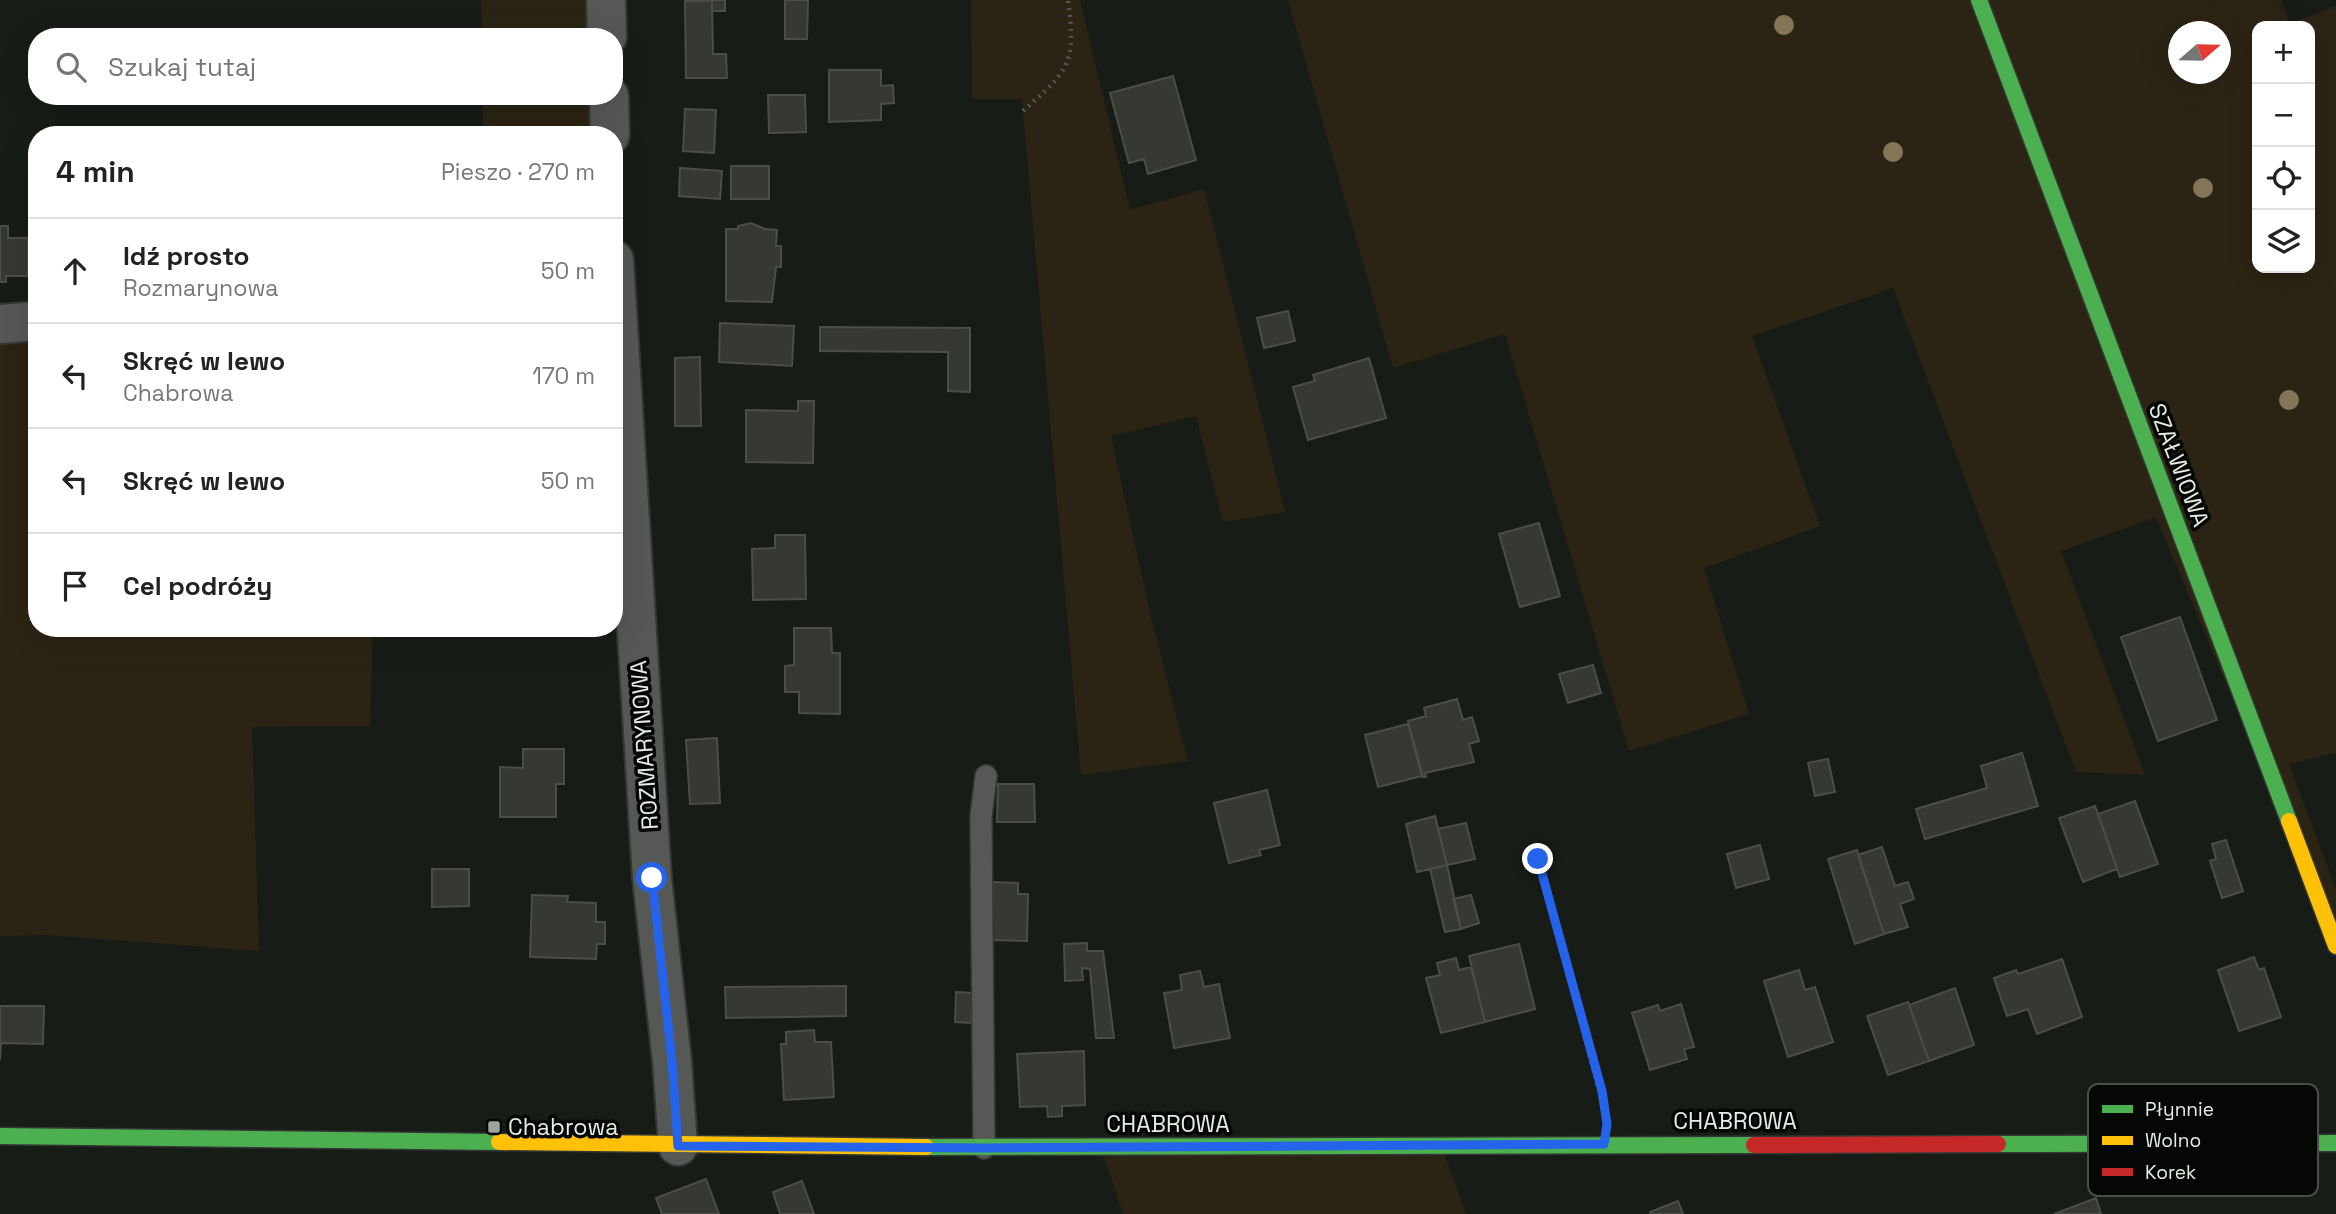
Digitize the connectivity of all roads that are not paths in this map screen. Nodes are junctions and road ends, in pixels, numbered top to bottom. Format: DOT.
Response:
graph roads {
  1 [pos="606,0"];
  2 [pos="1979,0"];
  3 [pos="607,28"];
  4 [pos="609,105"];
  5 [pos="610,126"];
  6 [pos="28,322"];
  7 [pos="0,324"];
  8 [pos="623,398"];
  9 [pos="986,776"];
  10 [pos="2336,946"];
  11 [pos="0,1136"];
  12 [pos="2088,1143"];
  13 [pos="2318,1143"];
  14 [pos="2336,1143"];
  15 [pos="678,1146"];
  16 [pos="985,1148"];
  1 -- 3 [label="street"];
  2 -- 10 [label="street, SZAŁWIOWA"];
  4 -- 5 [label="street"];
  6 -- 7 [label="street"];
  8 -- 15 [label="street, ROZMARYNOWA"];
  9 -- 16 [label="lane"];
  11 -- 15 [label="street, CHABROWA"];
  12 -- 16 [label="street, CHABROWA"];
  13 -- 14 [label="street, CHABROWA"];
  15 -- 16 [label="street, CHABROWA"];
}
